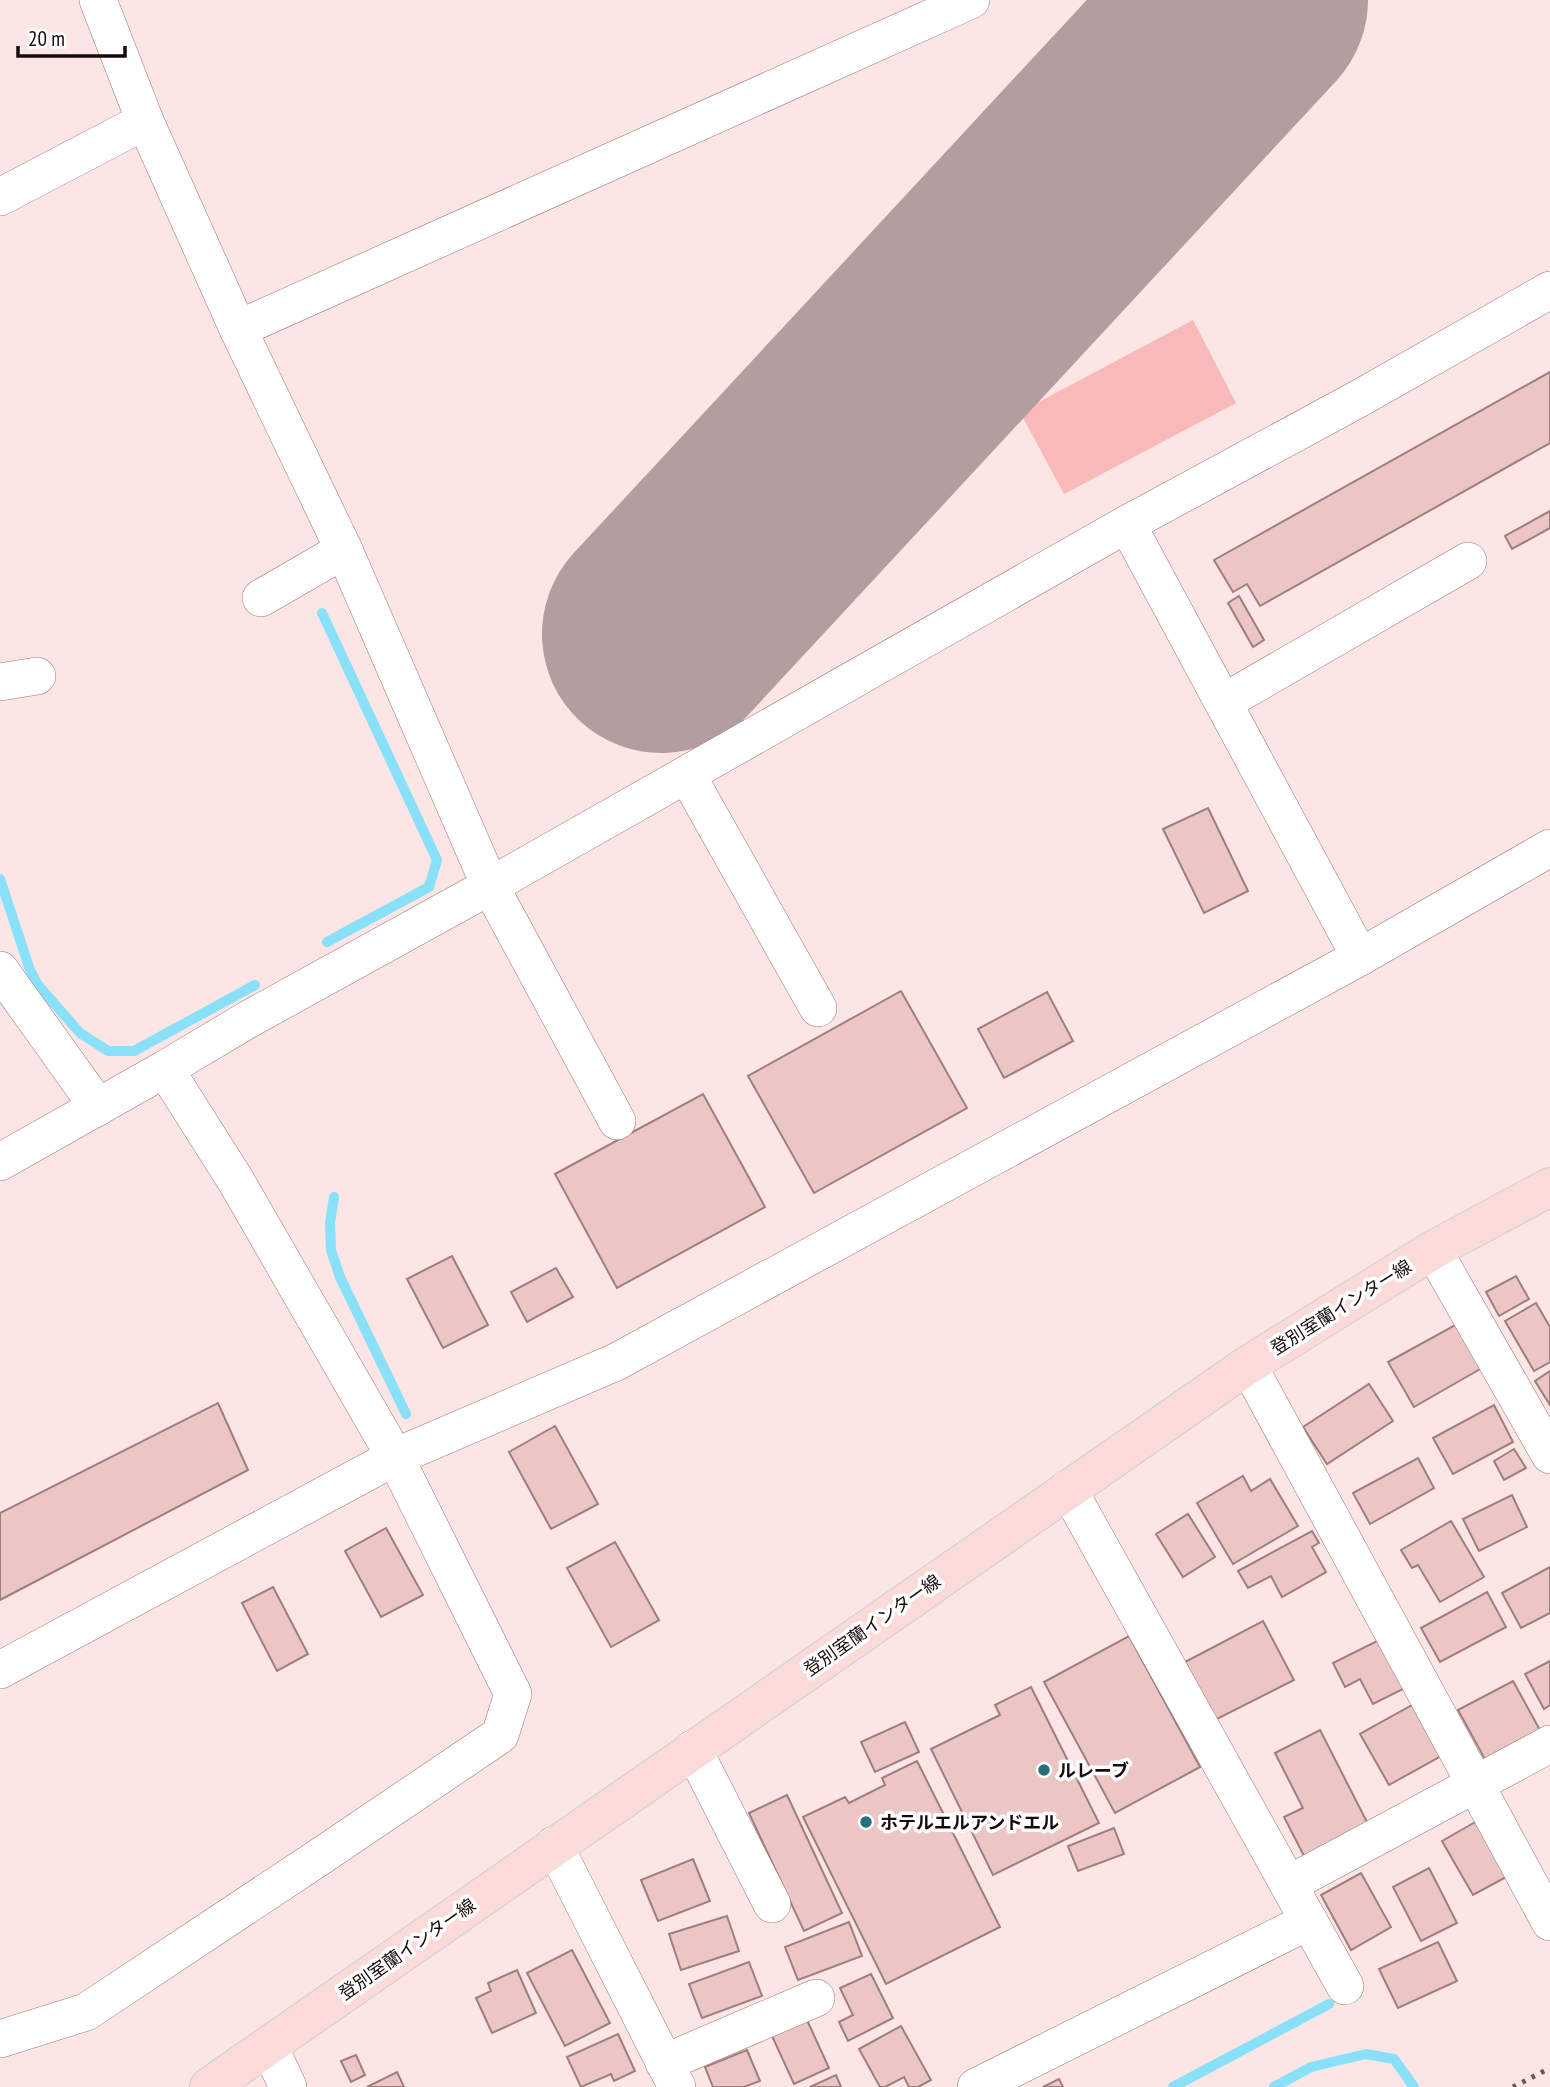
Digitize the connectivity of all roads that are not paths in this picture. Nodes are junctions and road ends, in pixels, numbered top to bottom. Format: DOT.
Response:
graph roads {
  1 [pos="99,0"];
  2 [pos="971,0"];
  3 [pos="145,121"];
  4 [pos="0,197"];
  5 [pos="1550,290"];
  6 [pos="238,329"];
  7 [pos="1127,524"];
  8 [pos="344,550"];
  9 [pos="1468,561"];
  10 [pos="261,598"];
  11 [pos="37,676"];
  12 [pos="0,682"];
  13 [pos="1224,702"];
  14 [pos="687,775"];
  15 [pos="1550,848"];
  16 [pos="490,886"];
  17 [pos="1360,957"];
  18 [pos="0,970"];
  19 [pos="818,1008"];
  20 [pos="165,1069"];
  21 [pos="98,1107"];
  22 [pos="617,1121"];
  23 [pos="0,1162"];
  24 [pos="1550,1187"];
  25 [pos="1433,1250"];
  26 [pos="1248,1365"];
  27 [pos="1550,1455"];
  28 [pos="395,1457"];
  29 [pos="1068,1489"];
  30 [pos="0,1670"];
  31 [pos="1550,1744"];
  32 [pos="693,1749"];
  33 [pos="1476,1784"];
  34 [pos="554,1845"];
  35 [pos="1289,1884"];
  36 [pos="772,1904"];
  37 [pos="1309,1921"];
  38 [pos="1550,1922"];
  39 [pos="1345,1986"];
  40 [pos="816,1998"];
  41 [pos="0,2039"];
  42 [pos="269,2046"];
  43 [pos="670,2075"];
  44 [pos="209,2087"];
  45 [pos="288,2087"];
  46 [pos="976,2087"];
  1 -- 3 [label="street"];
  2 -- 6 [label="street"];
  3 -- 4 [label="street"];
  3 -- 6 [label="street"];
  5 -- 7 [label="street"];
  6 -- 8 [label="street"];
  7 -- 13 [label="street"];
  7 -- 14 [label="street"];
  8 -- 10 [label="street"];
  8 -- 16 [label="street"];
  9 -- 13 [label="street"];
  11 -- 12 [label="street"];
  13 -- 17 [label="street"];
  14 -- 16 [label="street"];
  14 -- 19 [label="street"];
  15 -- 17 [label="street"];
  16 -- 20 [label="street"];
  16 -- 22 [label="street"];
  17 -- 28 [label="street"];
  18 -- 21 [label="street"];
  20 -- 21 [label="street"];
  20 -- 28 [label="street"];
  21 -- 23 [label="street"];
  24 -- 25 [label="main road, 登別室蘭インター線"];
  25 -- 26 [label="main road, 登別室蘭インター線"];
  25 -- 27 [label="street"];
  26 -- 29 [label="main road, 登別室蘭インター線"];
  26 -- 33 [label="street"];
  28 -- 30 [label="street"];
  28 -- 41 [label="street"];
  29 -- 32 [label="main road, 登別室蘭インター線"];
  29 -- 35 [label="street"];
  31 -- 33 [label="street"];
  32 -- 34 [label="main road, 登別室蘭インター線"];
  32 -- 36 [label="street"];
  33 -- 35 [label="street"];
  33 -- 38 [label="street"];
  34 -- 42 [label="main road, 登別室蘭インター線"];
  34 -- 43 [label="street"];
  35 -- 37 [label="street"];
  37 -- 39 [label="street"];
  37 -- 46 [label="street"];
  40 -- 43 [label="street"];
  42 -- 44 [label="main road, 登別室蘭インター線"];
  42 -- 45 [label="street"];
}
